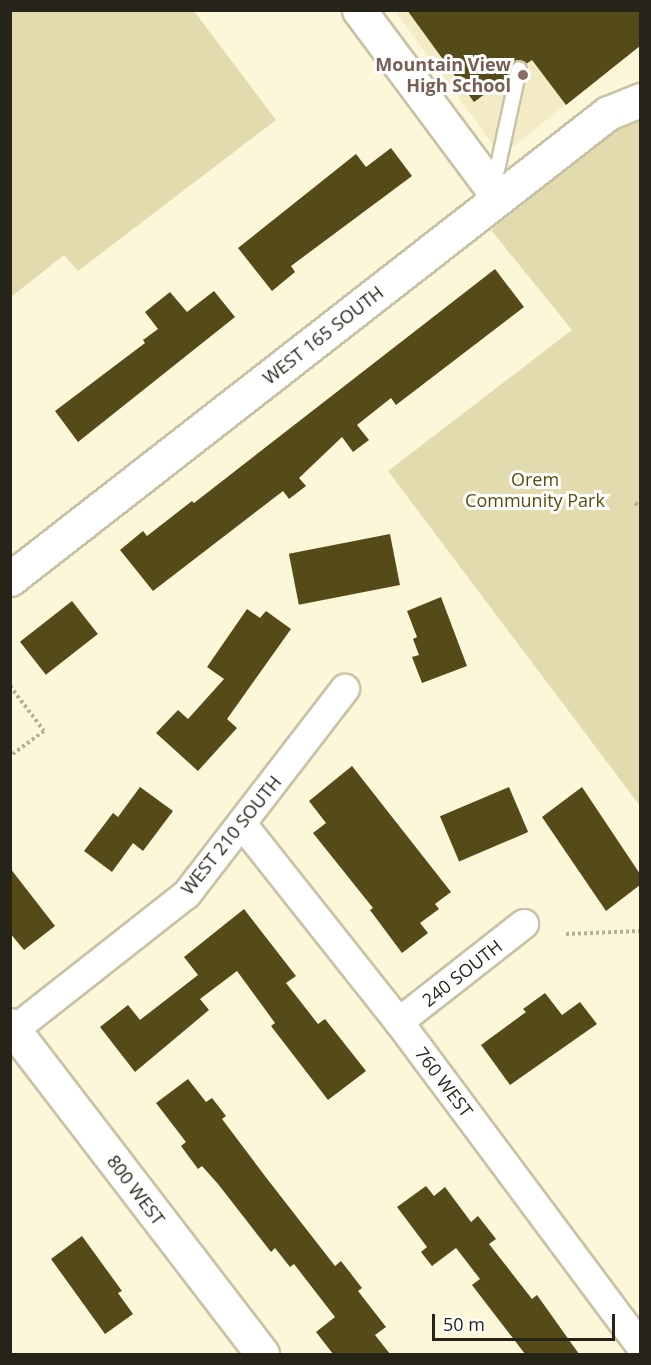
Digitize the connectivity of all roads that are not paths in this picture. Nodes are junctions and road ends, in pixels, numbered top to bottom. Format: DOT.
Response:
graph roads {
  1 [pos="359,10"];
  2 [pos="519,69"];
  3 [pos="640,100"];
  4 [pos="498,184"];
  5 [pos="10,579"];
  6 [pos="345,689"];
  7 [pos="242,824"];
  8 [pos="524,924"];
  9 [pos="399,1022"];
  10 [pos="12,1027"];
  11 [pos="640,1345"];
  12 [pos="262,1354"];
  1 -- 4 [label="street"];
  2 -- 4 [label="lane"];
  3 -- 4 [label="street, WEST 165 SOUTH"];
  4 -- 5 [label="street, WEST 165 SOUTH"];
  6 -- 7 [label="street, WEST 210 SOUTH"];
  7 -- 9 [label="street, 760 WEST"];
  7 -- 10 [label="street, WEST 210 SOUTH"];
  8 -- 9 [label="street, 240 SOUTH"];
  9 -- 11 [label="street, 760 WEST"];
  10 -- 12 [label="street, 800 WEST"];
}
